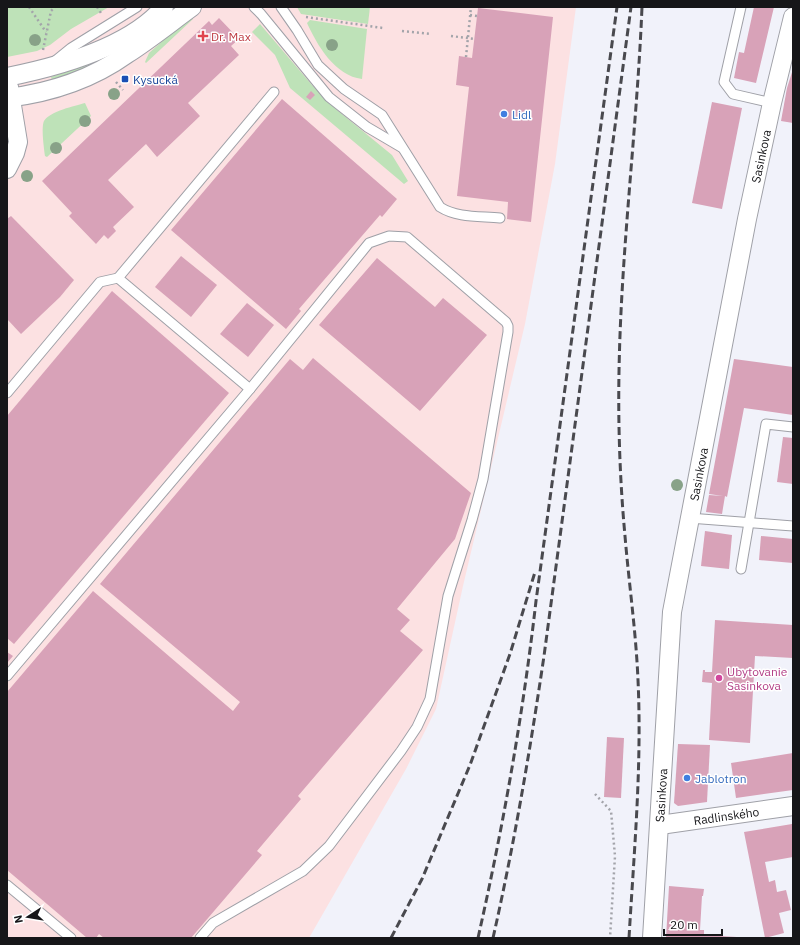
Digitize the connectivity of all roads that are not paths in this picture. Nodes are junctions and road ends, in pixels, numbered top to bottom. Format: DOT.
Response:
graph roads {
  1 [pos="137,7"];
  2 [pos="164,7"];
  3 [pos="192,7"];
  4 [pos="254,7"];
  5 [pos="281,7"];
  6 [pos="741,7"];
  7 [pos="793,17"];
  8 [pos="43,62"];
  9 [pos="7,78"];
  10 [pos="274,92"];
  11 [pos="9,98"];
  12 [pos="772,103"];
  13 [pos="402,147"];
  14 [pos="7,169"];
  15 [pos="500,218"];
  16 [pos="118,278"];
  17 [pos="250,390"];
  18 [pos="7,393"];
  19 [pos="793,427"];
  20 [pos="689,518"];
  21 [pos="750,523"];
  22 [pos="793,526"];
  23 [pos="741,569"];
  24 [pos="7,676"];
  25 [pos="793,806"];
  26 [pos="660,826"];
  27 [pos="7,885"];
  28 [pos="71,938"];
  29 [pos="200,938"];
  30 [pos="652,938"];
  1 -- 8 [label="lane"];
  2 -- 8 [label="street"];
  3 -- 11 [label="street"];
  4 -- 13 [label="lane"];
  5 -- 13 [label="lane"];
  6 -- 12 [label="lane"];
  7 -- 12 [label="street, Sasinkova"];
  8 -- 9 [label="street"];
  9 -- 11 [label="street"];
  10 -- 16 [label="lane"];
  11 -- 14 [label="street"];
  12 -- 20 [label="street, Sasinkova"];
  13 -- 15 [label="lane"];
  16 -- 17 [label="lane"];
  16 -- 18 [label="lane"];
  17 -- 24 [label="lane"];
  17 -- 29 [label="lane"];
  19 -- 21 [label="lane"];
  20 -- 21 [label="lane"];
  20 -- 26 [label="street, Sasinkova"];
  21 -- 22 [label="lane"];
  21 -- 23 [label="lane"];
  25 -- 26 [label="street, Radlinského"];
  26 -- 30 [label="street, Sasinkova"];
  27 -- 28 [label="lane"];
}
